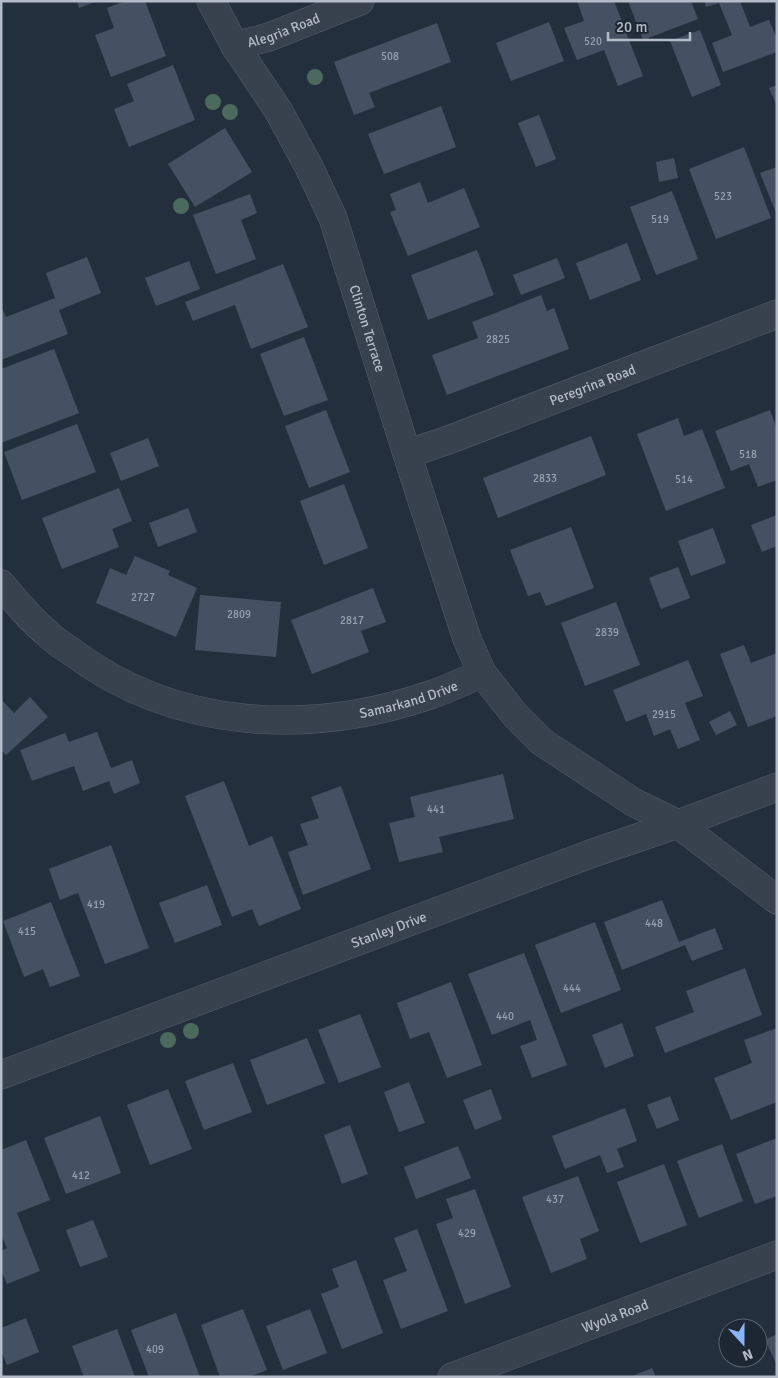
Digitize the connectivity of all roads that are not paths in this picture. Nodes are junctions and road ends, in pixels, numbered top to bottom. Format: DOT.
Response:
graph roads {
  1 [pos="211,1"];
  2 [pos="360,1"];
  3 [pos="235,46"];
  4 [pos="777,314"];
  5 [pos="407,454"];
  6 [pos="1,584"];
  7 [pos="482,673"];
  8 [pos="777,787"];
  9 [pos="678,824"];
  10 [pos="777,900"];
  11 [pos="1,1075"];
  12 [pos="777,1255"];
  13 [pos="452,1377"];
  1 -- 3 [label="street, Clinton Terrace"];
  2 -- 3 [label="street, Alegria Road"];
  3 -- 5 [label="street, Clinton Terrace"];
  4 -- 5 [label="street, Peregrina Road"];
  5 -- 7 [label="street, Clinton Terrace"];
  6 -- 7 [label="street, Samarkand Drive"];
  7 -- 9 [label="street"];
  8 -- 9 [label="street, Stanley Drive"];
  9 -- 10 [label="street"];
  9 -- 11 [label="street, Stanley Drive"];
  12 -- 13 [label="street, Wyola Road"];
}
